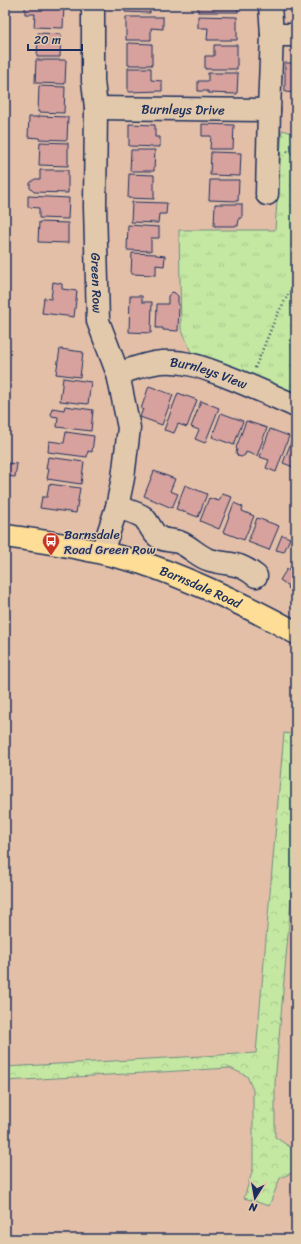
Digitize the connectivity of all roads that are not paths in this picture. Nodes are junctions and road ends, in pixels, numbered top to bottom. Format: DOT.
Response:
graph roads {
  1 [pos="92,5"];
  2 [pos="270,5"];
  3 [pos="272,35"];
  4 [pos="296,35"];
  5 [pos="96,108"];
  6 [pos="269,110"];
  7 [pos="267,194"];
  8 [pos="118,374"];
  9 [pos="296,406"];
  10 [pos="117,507"];
  11 [pos="5,536"];
  12 [pos="102,552"];
  13 [pos="256,576"];
  14 [pos="296,633"];
  1 -- 5 [label="street, Green Row"];
  2 -- 3 [label="street"];
  3 -- 4 [label="street"];
  3 -- 6 [label="street"];
  5 -- 6 [label="street, Burnleys Drive"];
  5 -- 8 [label="street, Green Row"];
  6 -- 7 [label="street"];
  8 -- 9 [label="street, Burnleys View"];
  8 -- 10 [label="street, Green Row"];
  10 -- 12 [label="street, Green Row"];
  10 -- 13 [label="street"];
  11 -- 12 [label="main road, Barnsdale Road"];
  12 -- 14 [label="main road, Barnsdale Road"];
}
